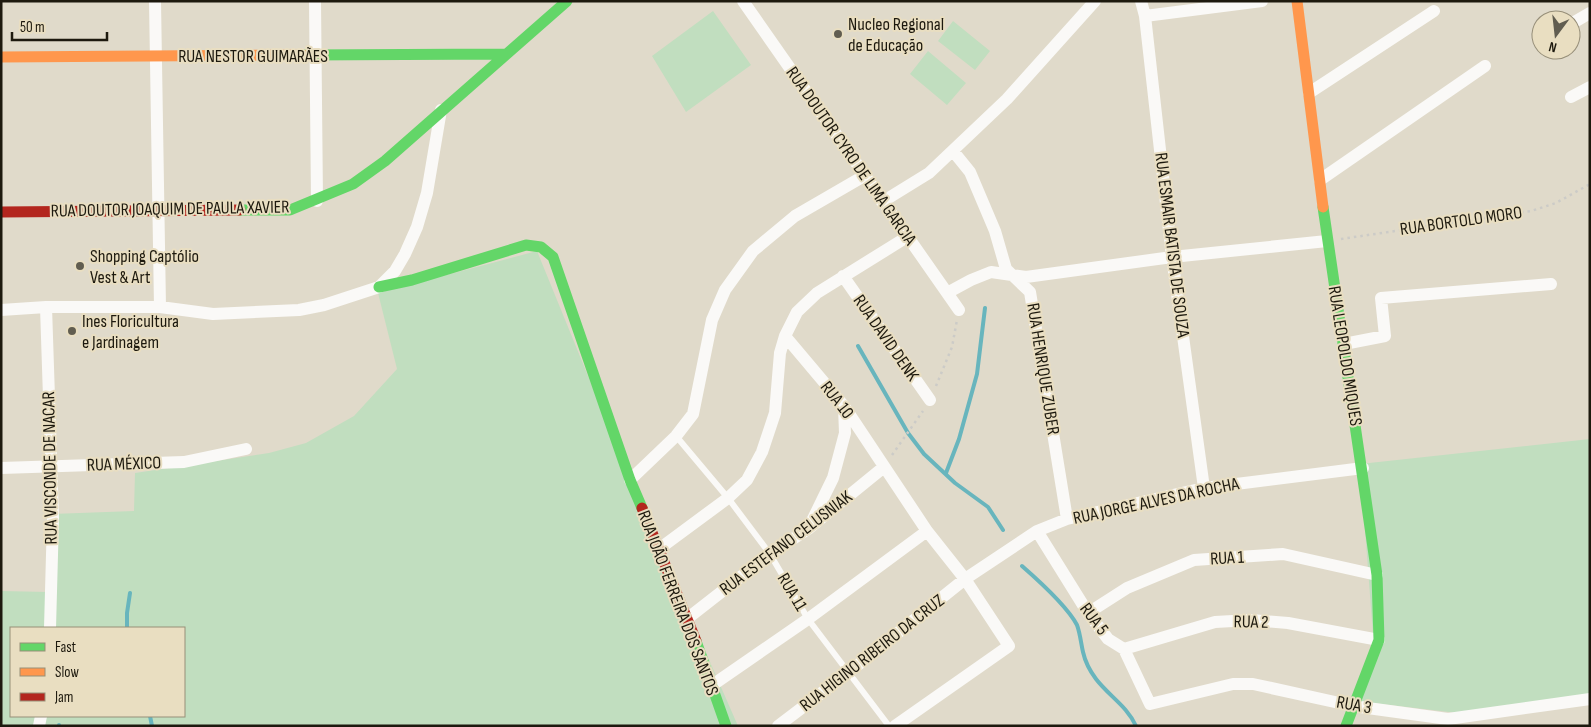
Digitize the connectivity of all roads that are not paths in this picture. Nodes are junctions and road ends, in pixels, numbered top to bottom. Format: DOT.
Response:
graph roads {
  1 [pos="155,1"];
  2 [pos="314,1"];
  3 [pos="742,1"];
  4 [pos="1095,1"];
  5 [pos="1141,1"];
  6 [pos="1262,1"];
  7 [pos="1297,1"];
  8 [pos="563,3"];
  9 [pos="1434,11"];
  10 [pos="1144,16"];
  11 [pos="505,54"];
  12 [pos="156,55"];
  13 [pos="315,56"];
  14 [pos="1,57"];
  15 [pos="1485,66"];
  16 [pos="1590,86"];
  17 [pos="1309,93"];
  18 [pos="1571,97"];
  19 [pos="441,110"];
  20 [pos="953,150"];
  21 [pos="864,176"];
  22 [pos="1320,180"];
  23 [pos="316,201"];
  24 [pos="882,202"];
  25 [pos="160,210"];
  26 [pos="1,212"];
  27 [pos="907,237"];
  28 [pos="1327,241"];
  29 [pos="1172,257"];
  30 [pos="1011,274"];
  31 [pos="843,276"];
  32 [pos="1551,284"];
  33 [pos="379,287"];
  34 [pos="947,293"];
  35 [pos="46,307"];
  36 [pos="160,307"];
  37 [pos="1,310"];
  38 [pos="959,310"];
  39 [pos="785,336"];
  40 [pos="1344,344"];
  41 [pos="930,400"];
  42 [pos="844,406"];
  43 [pos="676,436"];
  44 [pos="246,449"];
  45 [pos="51,467"];
  46 [pos="884,467"];
  47 [pos="1,468"];
  48 [pos="1363,468"];
  49 [pos="630,480"];
  50 [pos="1204,488"];
  51 [pos="728,498"];
  52 [pos="1067,519"];
  53 [pos="808,529"];
  54 [pos="927,531"];
  55 [pos="1036,531"];
  56 [pos="659,550"];
  57 [pos="770,554"];
  58 [pos="1378,575"];
  59 [pos="965,579"];
  60 [pos="1088,613"];
  61 [pos="688,618"];
  62 [pos="808,619"];
  63 [pos="50,627"];
  64 [pos="1379,640"];
  65 [pos="1124,649"];
  66 [pos="849,672"];
  67 [pos="711,686"];
  68 [pos="1590,699"];
  69 [pos="1150,704"];
  70 [pos="1353,706"];
  71 [pos="726,726"];
  72 [pos="778,726"];
  73 [pos="889,726"];
  74 [pos="895,726"];
  75 [pos="1346,726"];
  1 -- 12 [label="street"];
  2 -- 13 [label="street"];
  3 -- 21 [label="street, RUA DOUTOR CYRO DE LIMA GARCIA"];
  4 -- 20 [label="street"];
  5 -- 10 [label="street, RUA ESMAIR BATISTA DE SOUZA"];
  6 -- 10 [label="street"];
  7 -- 17 [label="street, RUA LEOPOLDO MIQUES"];
  8 -- 11 [label="street, RUA DOUTOR JOAQUIM DE PAULA XAVIER"];
  9 -- 17 [label="street"];
  10 -- 29 [label="street, RUA ESMAIR BATISTA DE SOUZA"];
  11 -- 13 [label="street, RUA NESTOR GUIMARÃES"];
  11 -- 19 [label="street, RUA DOUTOR JOAQUIM DE PAULA XAVIER"];
  12 -- 13 [label="street, RUA NESTOR GUIMARÃES"];
  12 -- 14 [label="street, RUA NESTOR GUIMARÃES"];
  12 -- 25 [label="street"];
  13 -- 23 [label="street"];
  15 -- 22 [label="street"];
  16 -- 18 [label="street"];
  17 -- 22 [label="street, RUA LEOPOLDO MIQUES"];
  19 -- 23 [label="street, RUA DOUTOR JOAQUIM DE PAULA XAVIER"];
  19 -- 33 [label="street"];
  20 -- 24 [label="street"];
  20 -- 30 [label="street, RUA HENRIQUE ZUBER"];
  21 -- 24 [label="street, RUA DOUTOR CYRO DE LIMA GARCIA"];
  21 -- 43 [label="street"];
  22 -- 28 [label="street, RUA LEOPOLDO MIQUES"];
  23 -- 25 [label="street, RUA DOUTOR JOAQUIM DE PAULA XAVIER"];
  24 -- 27 [label="street, RUA DOUTOR CYRO DE LIMA GARCIA"];
  25 -- 26 [label="street, RUA DOUTOR JOAQUIM DE PAULA XAVIER"];
  25 -- 36 [label="street"];
  27 -- 31 [label="street"];
  27 -- 34 [label="street, RUA DOUTOR CYRO DE LIMA GARCIA"];
  28 -- 29 [label="street"];
  28 -- 40 [label="street, RUA LEOPOLDO MIQUES"];
  29 -- 30 [label="street"];
  29 -- 50 [label="street, RUA ESMAIR BATISTA DE SOUZA"];
  30 -- 34 [label="street"];
  30 -- 52 [label="street, RUA HENRIQUE ZUBER"];
  31 -- 39 [label="street"];
  31 -- 41 [label="street, RUA DAVID DENK"];
  32 -- 40 [label="street"];
  33 -- 36 [label="street"];
  33 -- 49 [label="street, RUA JOÃO FERREIRA DOS SANTOS"];
  34 -- 38 [label="street, RUA DOUTOR CYRO DE LIMA GARCIA"];
  35 -- 36 [label="street"];
  35 -- 37 [label="street"];
  35 -- 45 [label="street, RUA VISCONDE DE NACAR"];
  39 -- 42 [label="street, RUA 10"];
  39 -- 51 [label="street"];
  40 -- 48 [label="street, RUA LEOPOLDO MIQUES"];
  42 -- 46 [label="street, RUA 10"];
  42 -- 53 [label="street"];
  43 -- 49 [label="street"];
  43 -- 51 [label="lane, RUA 11"];
  44 -- 45 [label="street, RUA MÉXICO"];
  45 -- 47 [label="street, RUA MÉXICO"];
  45 -- 63 [label="street, RUA VISCONDE DE NACAR"];
  46 -- 53 [label="street, RUA ESTEFANO CELUSNIAK"];
  46 -- 54 [label="street, RUA 10"];
  48 -- 50 [label="street, RUA JORGE ALVES DA ROCHA"];
  48 -- 58 [label="street, RUA LEOPOLDO MIQUES"];
  49 -- 56 [label="street, RUA JOÃO FERREIRA DOS SANTOS"];
  50 -- 52 [label="street, RUA JORGE ALVES DA ROCHA"];
  51 -- 56 [label="street"];
  51 -- 57 [label="lane, RUA 11"];
  52 -- 55 [label="street, RUA JORGE ALVES DA ROCHA"];
  53 -- 57 [label="street, RUA ESTEFANO CELUSNIAK"];
  54 -- 59 [label="street, RUA 10"];
  54 -- 62 [label="street"];
  55 -- 59 [label="street, RUA JORGE ALVES DA ROCHA"];
  55 -- 60 [label="street, RUA 5"];
  56 -- 61 [label="street, RUA JOÃO FERREIRA DOS SANTOS"];
  57 -- 61 [label="street, RUA ESTEFANO CELUSNIAK"];
  57 -- 62 [label="lane, RUA 11"];
  58 -- 60 [label="street, RUA 1"];
  58 -- 64 [label="street, RUA LEOPOLDO MIQUES"];
  59 -- 66 [label="street, RUA HIGINO RIBEIRO DA CRUZ"];
  59 -- 74 [label="street, RUA 10"];
  60 -- 65 [label="street, RUA 5"];
  61 -- 67 [label="street, RUA JOÃO FERREIRA DOS SANTOS"];
  62 -- 66 [label="lane, RUA 11"];
  62 -- 67 [label="street"];
  64 -- 65 [label="street, RUA 2"];
  64 -- 70 [label="street, RUA LEOPOLDO MIQUES"];
  65 -- 69 [label="street, RUA 5"];
  66 -- 72 [label="street, RUA HIGINO RIBEIRO DA CRUZ"];
  66 -- 73 [label="lane, RUA 11"];
  67 -- 71 [label="street, RUA JOÃO FERREIRA DOS SANTOS"];
  68 -- 70 [label="street, RUA 3"];
  69 -- 70 [label="street, RUA 3"];
  70 -- 75 [label="street, RUA LEOPOLDO MIQUES"];
}
